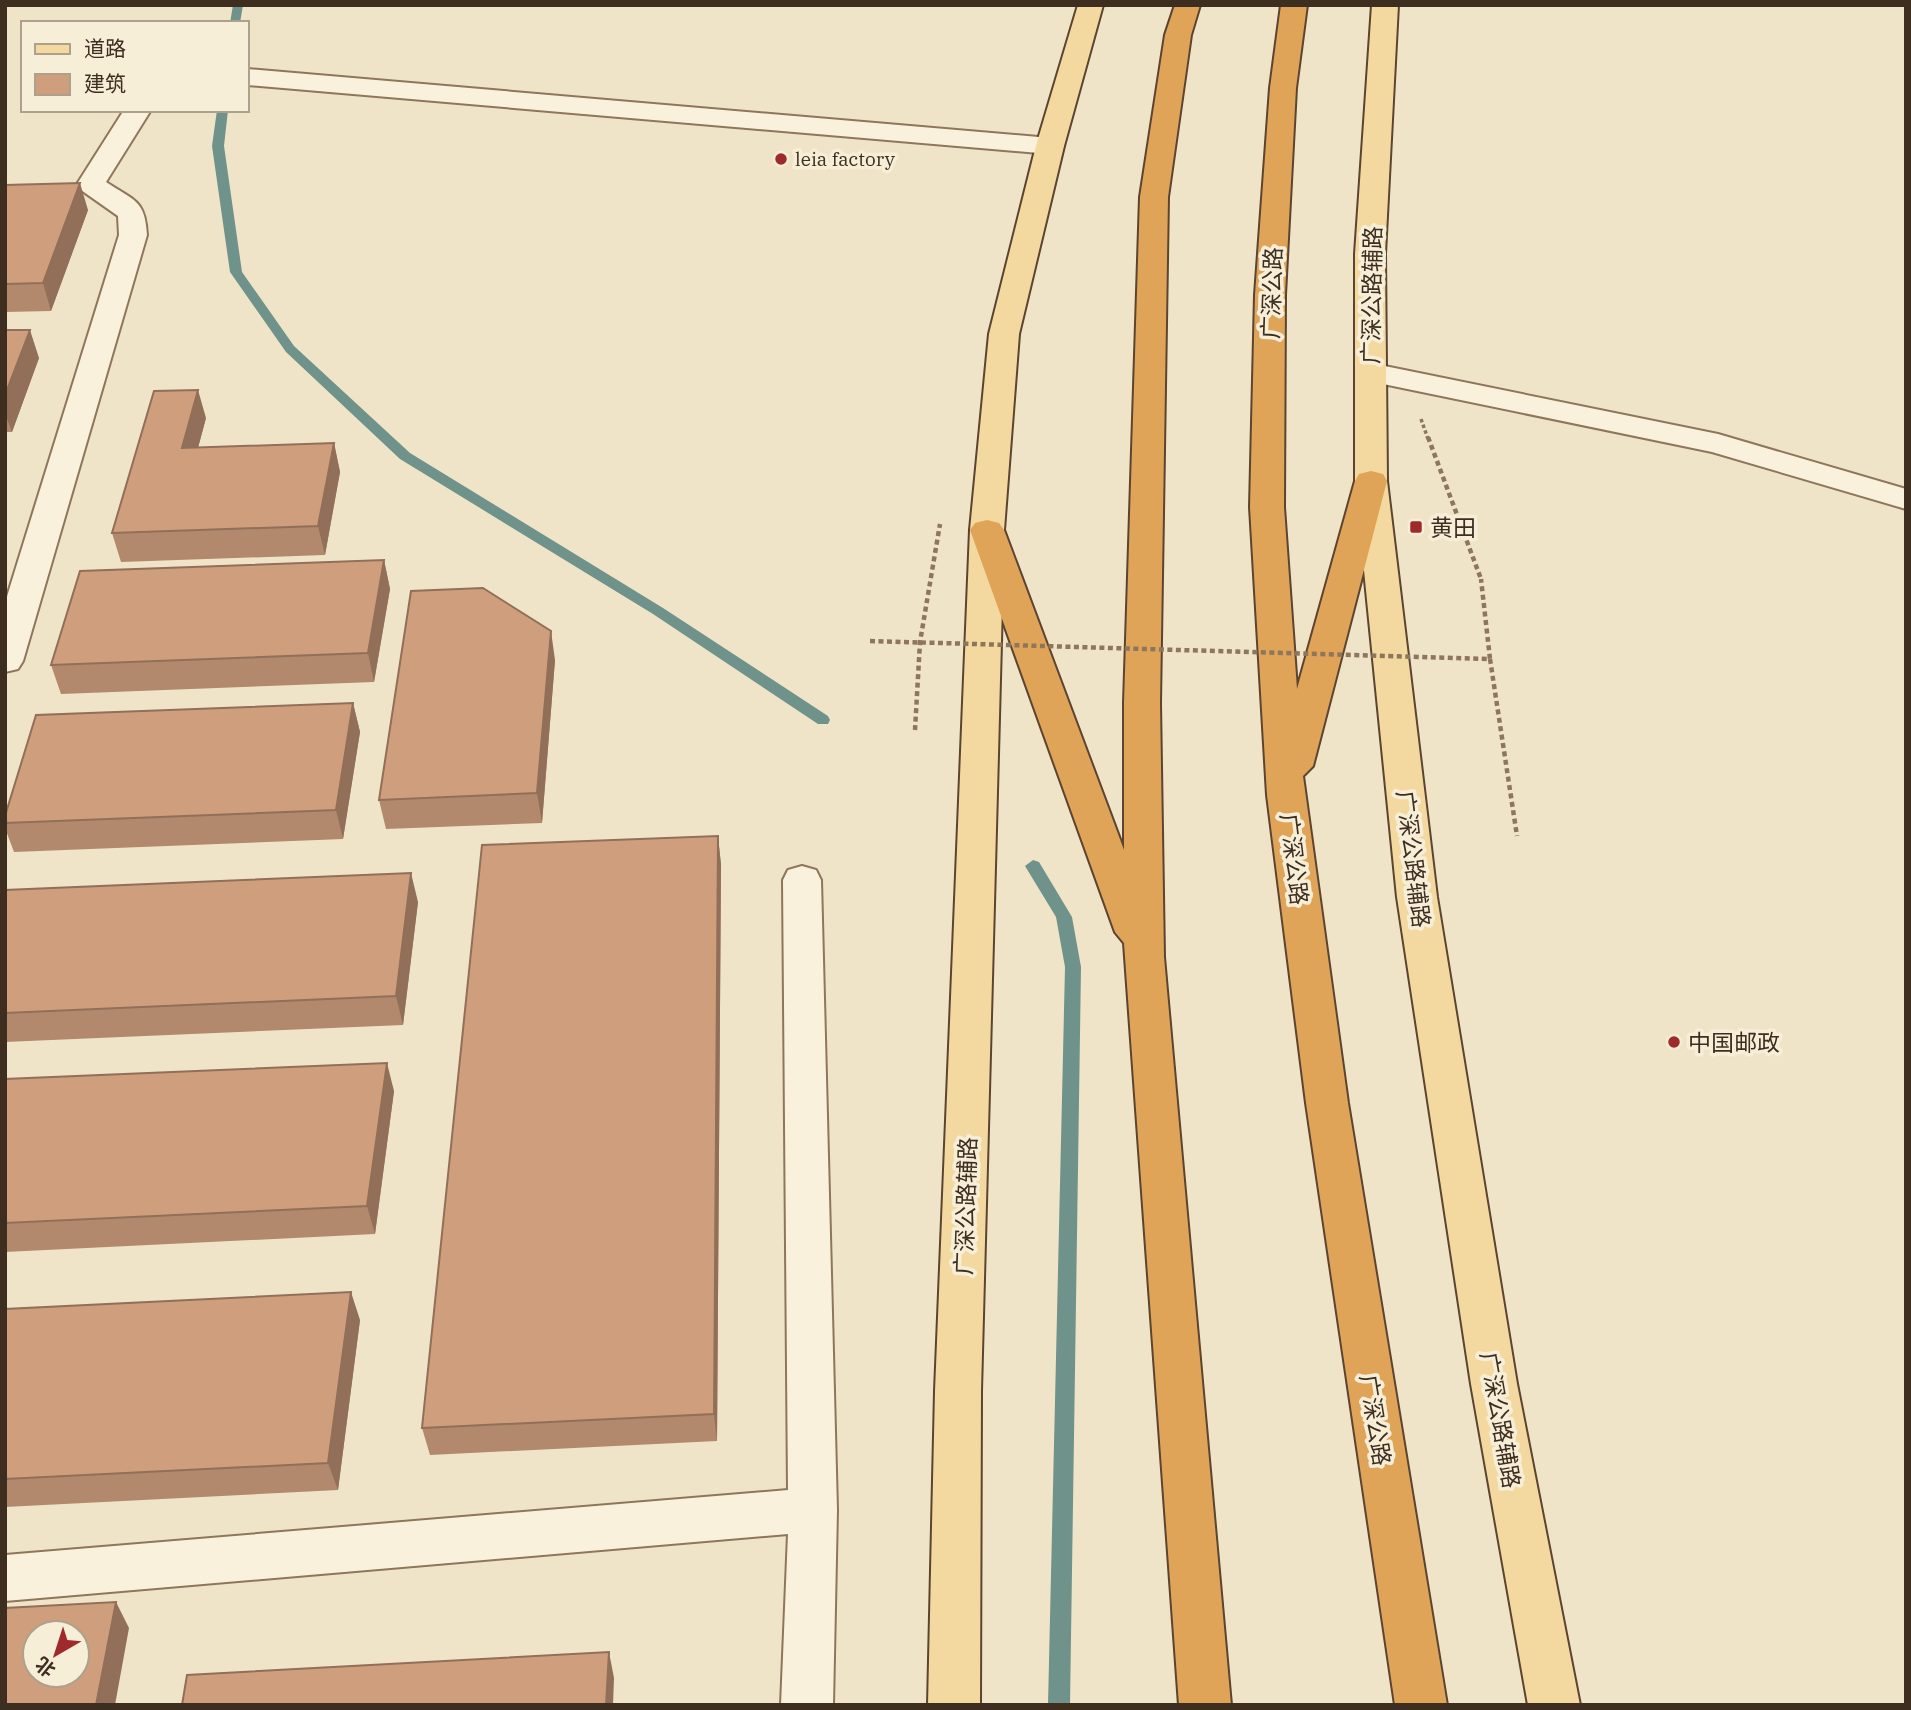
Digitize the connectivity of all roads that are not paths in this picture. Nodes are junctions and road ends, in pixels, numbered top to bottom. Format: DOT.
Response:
graph roads {
  1 [pos="1091,5"];
  2 [pos="1188,5"];
  3 [pos="1294,5"];
  4 [pos="1385,5"];
  5 [pos="248,77"];
  6 [pos="136,112"];
  7 [pos="1050,146"];
  8 [pos="1370,372"];
  9 [pos="1371,481"];
  10 [pos="1906,499"];
  11 [pos="987,530"];
  12 [pos="5,661"];
  13 [pos="1286,795"];
  14 [pos="802,880"];
  15 [pos="1144,957"];
  16 [pos="813,1510"];
  17 [pos="5,1578"];
  18 [pos="807,1705"];
  19 [pos="954,1705"];
  20 [pos="1205,1705"];
  21 [pos="1421,1705"];
  22 [pos="1554,1705"];
  1 -- 7 [label="main road, 广深公路辅路"];
  2 -- 15 [label="highway"];
  3 -- 13 [label="highway, 广深公路"];
  4 -- 8 [label="main road, 广深公路辅路"];
  5 -- 7 [label="street"];
  6 -- 12 [label="street"];
  7 -- 11 [label="main road, 广深公路辅路"];
  8 -- 9 [label="main road, 广深公路辅路"];
  8 -- 10 [label="street"];
  9 -- 13 [label="highway"];
  9 -- 22 [label="main road, 广深公路辅路"];
  11 -- 15 [label="highway"];
  11 -- 19 [label="main road, 广深公路辅路"];
  13 -- 21 [label="highway, 广深公路"];
  14 -- 16 [label="street"];
  15 -- 20 [label="highway"];
  16 -- 17 [label="street"];
  16 -- 18 [label="street"];
}
